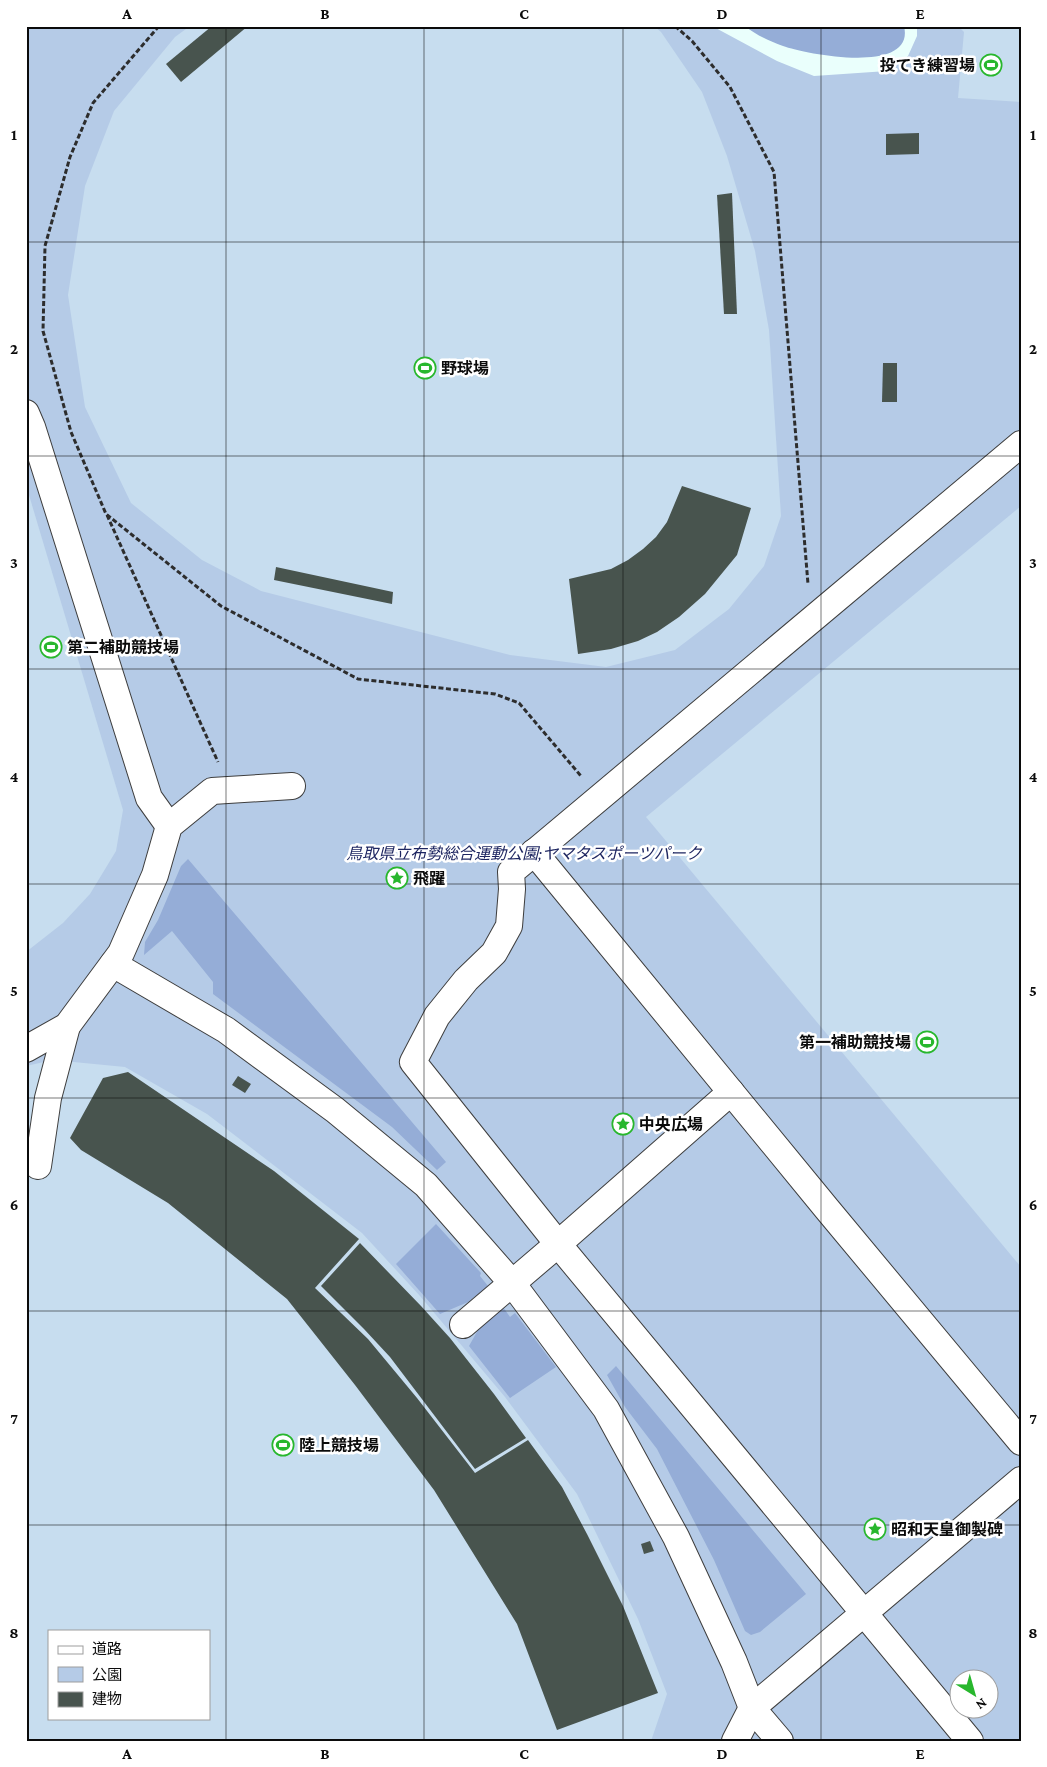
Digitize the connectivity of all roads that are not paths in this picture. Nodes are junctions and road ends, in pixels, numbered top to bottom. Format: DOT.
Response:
graph roads {
  1 [pos="26,413"];
  2 [pos="1021,444"];
  3 [pos="292,786"];
  4 [pos="169,826"];
  5 [pos="534,852"];
  6 [pos="113,964"];
  7 [pos="67,1026"];
  8 [pos="26,1048"];
  9 [pos="731,1092"];
  10 [pos="38,1166"];
  11 [pos="558,1244"];
  12 [pos="512,1283"];
  13 [pos="463,1325"];
  14 [pos="1021,1442"];
  15 [pos="1021,1480"];
  16 [pos="865,1614"];
  17 [pos="752,1708"];
  18 [pos="735,1741"];
  19 [pos="780,1741"];
  20 [pos="970,1741"];
  1 -- 4 [label="street"];
  2 -- 5 [label="street"];
  3 -- 4 [label="street"];
  4 -- 6 [label="street"];
  5 -- 9 [label="street"];
  5 -- 11 [label="street"];
  6 -- 7 [label="street"];
  6 -- 12 [label="street"];
  7 -- 8 [label="street"];
  7 -- 10 [label="street"];
  9 -- 11 [label="street"];
  9 -- 14 [label="street"];
  11 -- 12 [label="street"];
  11 -- 16 [label="street"];
  12 -- 13 [label="street"];
  12 -- 17 [label="street"];
  15 -- 16 [label="street"];
  16 -- 17 [label="street"];
  16 -- 20 [label="street"];
  17 -- 18 [label="street"];
  17 -- 19 [label="street"];
}
